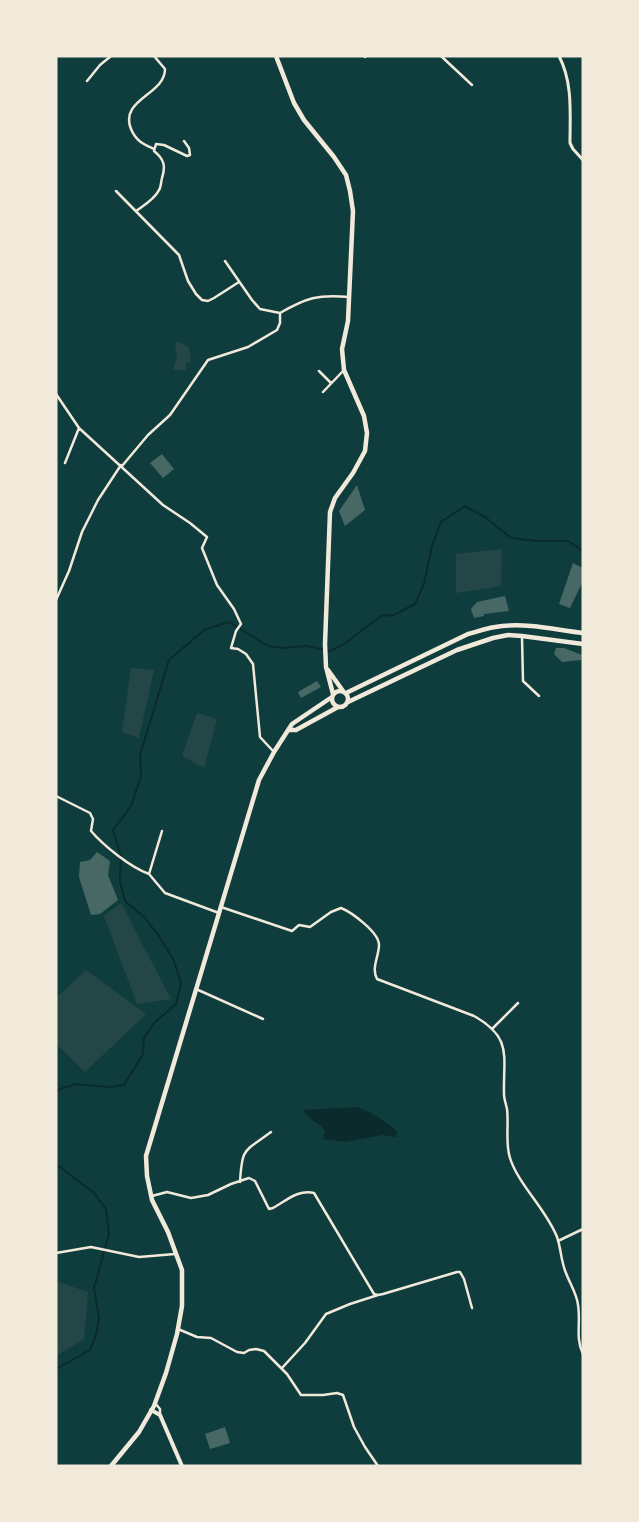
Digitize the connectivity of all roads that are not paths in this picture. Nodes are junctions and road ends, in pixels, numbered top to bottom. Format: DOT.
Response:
graph roads {
  1 [pos="112,56"];
  2 [pos="154,56"];
  3 [pos="276,56"];
  4 [pos="441,56"];
  5 [pos="559,56"];
  6 [pos="88,81"];
  7 [pos="472,85"];
  8 [pos="184,141"];
  9 [pos="154,149"];
  10 [pos="583,160"];
  11 [pos="116,191"];
  12 [pos="136,211"];
  13 [pos="225,261"];
  14 [pos="239,282"];
  15 [pos="349,296"];
  16 [pos="280,313"];
  17 [pos="344,370"];
  18 [pos="319,371"];
  19 [pos="331,383"];
  20 [pos="323,392"];
  21 [pos="56,394"];
  22 [pos="79,428"];
  23 [pos="65,464"];
  24 [pos="122,466"];
  25 [pos="56,600"];
  26 [pos="583,633"];
  27 [pos="522,636"];
  28 [pos="583,644"];
  29 [pos="326,667"];
  30 [pos="344,692"];
  31 [pos="333,695"];
  32 [pos="539,696"];
  33 [pos="348,702"];
  34 [pos="338,707"];
  35 [pos="290,730"];
  36 [pos="274,752"];
  37 [pos="56,796"];
  38 [pos="162,831"];
  39 [pos="149,874"];
  40 [pos="221,907"];
  41 [pos="219,913"];
  42 [pos="196,989"];
  43 [pos="518,1003"];
  44 [pos="263,1019"];
  45 [pos="492,1029"];
  46 [pos="270,1132"];
  47 [pos="240,1182"];
  48 [pos="152,1196"];
  49 [pos="583,1229"];
  50 [pos="558,1241"];
  51 [pos="56,1253"];
  52 [pos="176,1254"];
  53 [pos="378,1295"];
  54 [pos="472,1308"];
  55 [pos="178,1329"];
  56 [pos="583,1354"];
  57 [pos="282,1368"];
  58 [pos="155,1403"];
  59 [pos="151,1410"];
  60 [pos="160,1415"];
  61 [pos="111,1466"];
  62 [pos="182,1466"];
  63 [pos="378,1466"];
  1 -- 6 [label="street"];
  2 -- 9 [label="street"];
  3 -- 15 [label="highway"];
  4 -- 7 [label="street"];
  5 -- 10 [label="street"];
  8 -- 9 [label="street"];
  9 -- 12 [label="street"];
  11 -- 12 [label="street"];
  12 -- 14 [label="street"];
  13 -- 14 [label="street"];
  14 -- 16 [label="street"];
  15 -- 16 [label="street"];
  15 -- 17 [label="highway"];
  16 -- 24 [label="street"];
  17 -- 19 [label="street"];
  17 -- 29 [label="highway"];
  18 -- 19 [label="street"];
  19 -- 20 [label="street"];
  21 -- 22 [label="street"];
  22 -- 23 [label="street"];
  22 -- 24 [label="street"];
  24 -- 25 [label="street"];
  24 -- 36 [label="street"];
  26 -- 30 [label="highway"];
  27 -- 28 [label="highway"];
  27 -- 32 [label="street"];
  27 -- 33 [label="highway"];
  29 -- 30 [label="highway"];
  29 -- 31 [label="highway"];
  30 -- 31 [label="highway"];
  30 -- 33 [label="highway"];
  31 -- 34 [label="highway"];
  31 -- 35 [label="highway"];
  33 -- 34 [label="highway"];
  34 -- 35 [label="highway"];
  35 -- 36 [label="highway"];
  36 -- 40 [label="highway"];
  37 -- 39 [label="street"];
  38 -- 39 [label="street"];
  39 -- 41 [label="street"];
  40 -- 41 [label="highway"];
  40 -- 45 [label="street"];
  41 -- 42 [label="highway"];
  42 -- 44 [label="street"];
  42 -- 48 [label="highway"];
  43 -- 45 [label="street"];
  45 -- 50 [label="street"];
  46 -- 47 [label="street"];
  47 -- 48 [label="street"];
  47 -- 53 [label="street"];
  48 -- 52 [label="highway"];
  49 -- 50 [label="street"];
  50 -- 56 [label="street"];
  51 -- 52 [label="street"];
  52 -- 55 [label="highway"];
  53 -- 54 [label="street"];
  53 -- 57 [label="street"];
  55 -- 57 [label="street"];
  55 -- 58 [label="highway"];
  57 -- 63 [label="street"];
  58 -- 59 [label="highway"];
  58 -- 60 [label="street"];
  59 -- 60 [label="main road"];
  59 -- 61 [label="highway"];
  60 -- 62 [label="main road"];
}
